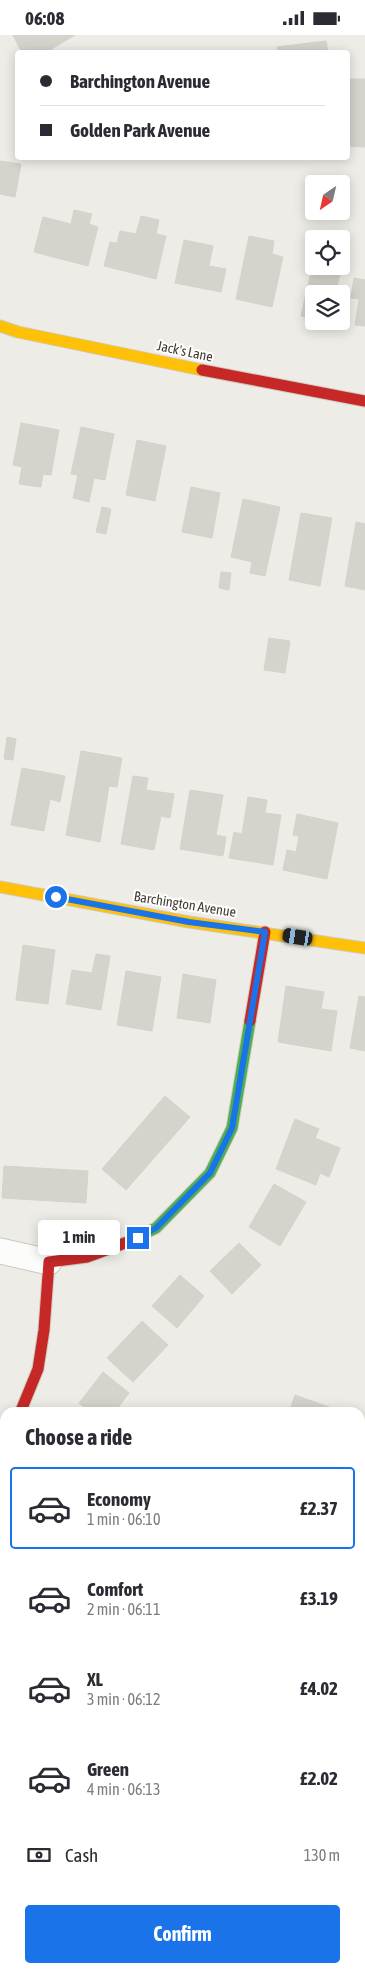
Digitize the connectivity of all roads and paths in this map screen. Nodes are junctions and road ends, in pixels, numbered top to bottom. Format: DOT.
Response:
graph roads {
  1 [pos="0,327"];
  2 [pos="365,401"];
  3 [pos="0,887"];
  4 [pos="265,932"];
  5 [pos="365,948"];
  6 [pos="0,1251"];
  7 [pos="48,1261"];
  8 [pos="22,1407"];
  1 -- 2 [label="street, Jack's Lane"];
  3 -- 4 [label="street, Barchington Avenue"];
  4 -- 5 [label="street, Barchington Avenue"];
  4 -- 7 [label="street"];
  6 -- 7 [label="street"];
  7 -- 8 [label="street"];
}
